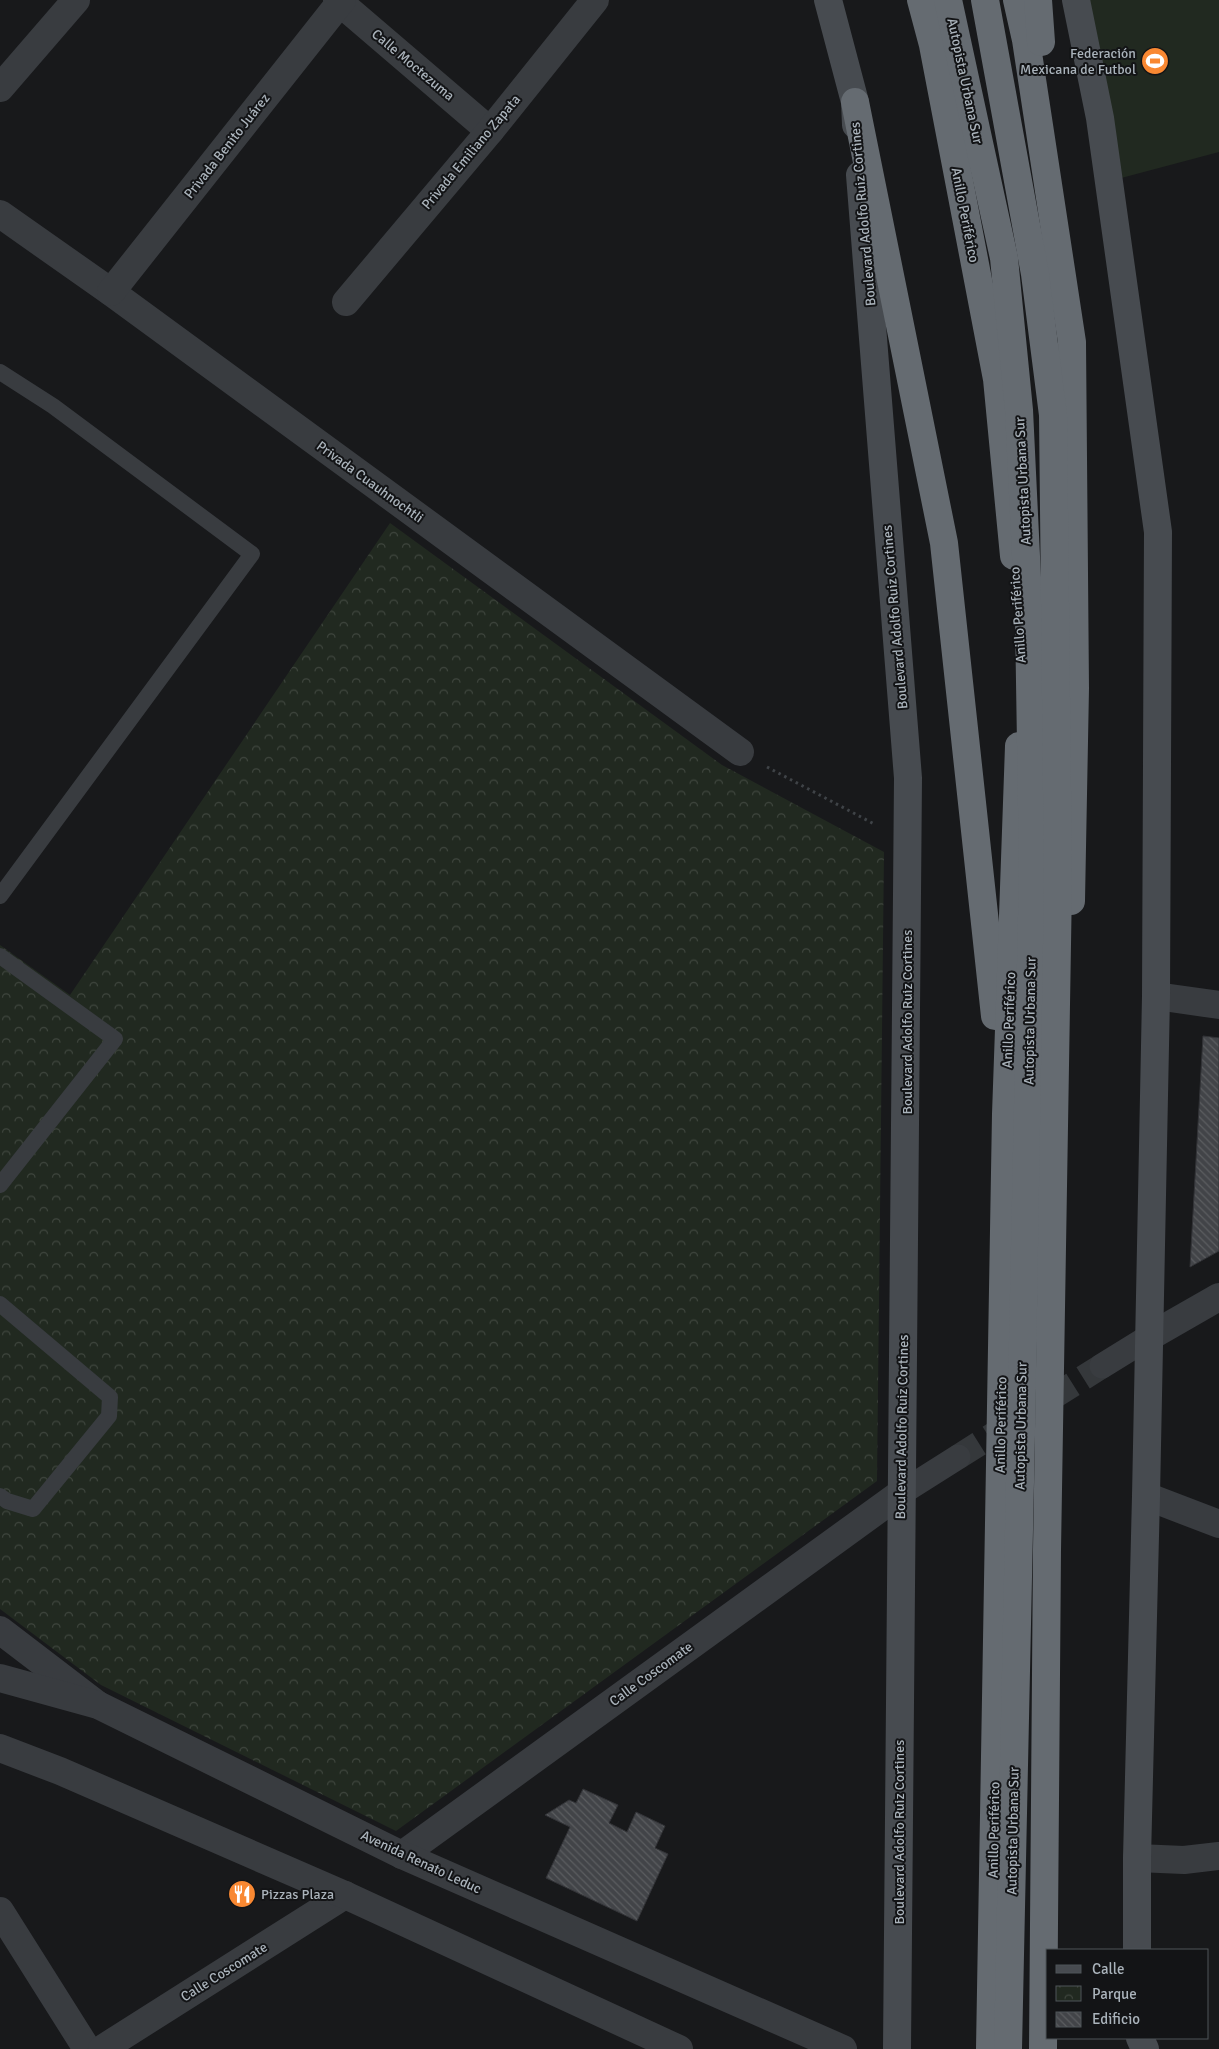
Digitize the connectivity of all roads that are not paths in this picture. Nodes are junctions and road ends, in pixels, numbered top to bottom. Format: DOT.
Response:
graph roads {
  1 [pos="76,0"];
  2 [pos="595,0"];
  3 [pos="828,0"];
  4 [pos="921,0"];
  5 [pos="948,0"];
  6 [pos="985,0"];
  7 [pos="1018,0"];
  8 [pos="1038,0"];
  9 [pos="1076,0"];
  10 [pos="339,1"];
  11 [pos="0,88"];
  12 [pos="854,102"];
  13 [pos="490,131"];
  14 [pos="0,214"];
  15 [pos="111,292"];
  16 [pos="346,302"];
  17 [pos="1072,342"];
  18 [pos="0,372"];
  19 [pos="740,752"];
  20 [pos="0,896"];
  21 [pos="0,956"];
  22 [pos="1156,996"];
  23 [pos="1219,1005"];
  24 [pos="1006,1114"];
  25 [pos="0,1185"];
  26 [pos="1219,1297"];
  27 [pos="0,1304"];
  28 [pos="1149,1337"];
  29 [pos="1102,1366"];
  30 [pos="958,1457"];
  31 [pos="901,1493"];
  32 [pos="0,1496"];
  33 [pos="1146,1496"];
  34 [pos="1219,1524"];
  35 [pos="0,1630"];
  36 [pos="0,1678"];
  37 [pos="98,1705"];
  38 [pos="0,1748"];
  39 [pos="402,1855"];
  40 [pos="1219,1856"];
  41 [pos="1137,1858"];
  42 [pos="345,1895"];
  43 [pos="0,1911"];
  44 [pos="1050,1949"];
  45 [pos="1055,1949"];
  46 [pos="1137,1949"];
  47 [pos="87,2049"];
  48 [pos="102,2049"];
  49 [pos="679,2049"];
  50 [pos="843,2049"];
  51 [pos="898,2049"];
  52 [pos="990,2049"];
  53 [pos="1008,2049"];
  1 -- 11 [label="street"];
  2 -- 13 [label="street, Privada Emiliano Zapata"];
  3 -- 12 [label="main road, Boulevard Adolfo Ruiz Cortines"];
  4 -- 24 [label="highway, Anillo Periférico"];
  5 -- 53 [label="highway, Autopista Urbana Sur, bridge"];
  6 -- 44 [label="highway, Autopista Urbana Sur, bridge"];
  7 -- 17 [label="highway"];
  8 -- 17 [label="highway"];
  9 -- 22 [label="main road"];
  10 -- 13 [label="street, Calle Moctezuma"];
  10 -- 15 [label="street, Privada Benito Juárez"];
  12 -- 24 [label="highway"];
  12 -- 31 [label="main road, Boulevard Adolfo Ruiz Cortines"];
  13 -- 16 [label="street, Privada Emiliano Zapata"];
  14 -- 15 [label="street, Privada Cuauhnochtli"];
  15 -- 19 [label="street, Privada Cuauhnochtli"];
  17 -- 45 [label="highway"];
  18 -- 20 [label="lane"];
  21 -- 25 [label="lane"];
  22 -- 23 [label="street"];
  22 -- 28 [label="main road"];
  24 -- 52 [label="highway, Anillo Periférico"];
  26 -- 28 [label="street"];
  27 -- 32 [label="lane"];
  28 -- 29 [label="street"];
  28 -- 33 [label="main road"];
  30 -- 31 [label="street"];
  31 -- 39 [label="street, Calle Coscomate"];
  31 -- 51 [label="main road, Boulevard Adolfo Ruiz Cortines"];
  33 -- 34 [label="street"];
  33 -- 41 [label="main road"];
  35 -- 37 [label="street"];
  36 -- 37 [label="street, Avenida Renato Leduc"];
  37 -- 39 [label="street, Avenida Renato Leduc"];
  38 -- 42 [label="street"];
  39 -- 50 [label="street, Avenida Renato Leduc"];
  40 -- 41 [label="street"];
  41 -- 46 [label="main road"];
  42 -- 48 [label="street, Calle Coscomate"];
  42 -- 49 [label="street"];
  43 -- 47 [label="street"];
}
